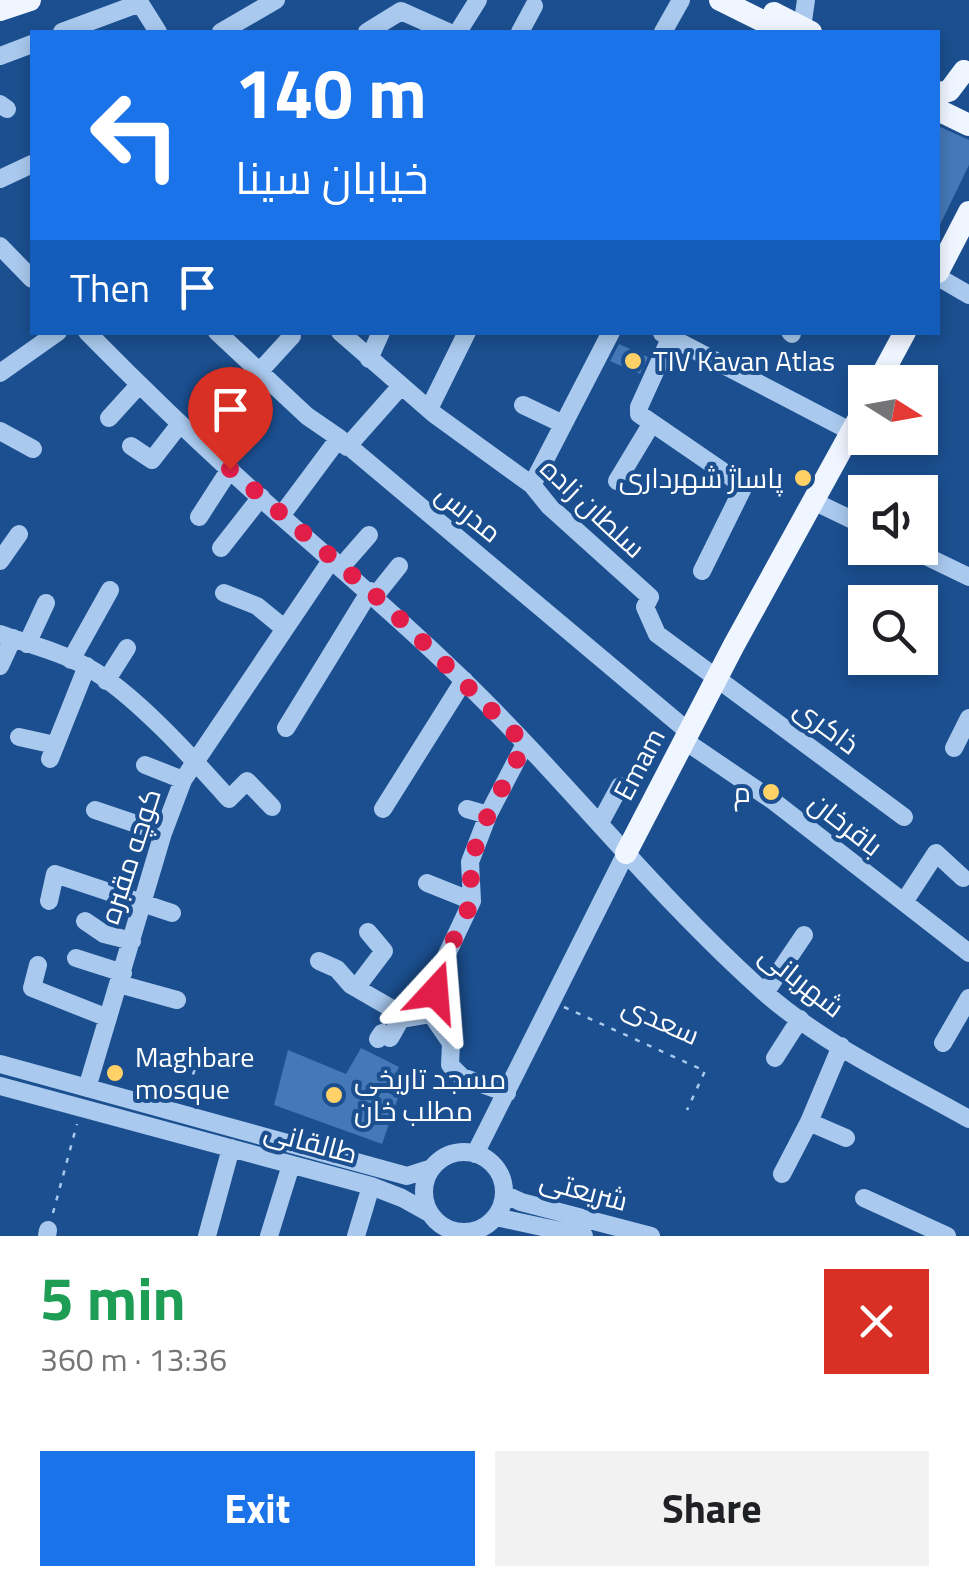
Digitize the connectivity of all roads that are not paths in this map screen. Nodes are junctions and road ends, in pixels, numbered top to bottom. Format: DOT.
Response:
graph roads {
  1 [pos="30,0"];
  2 [pos="276,0"];
  3 [pos="478,0"];
  4 [pos="681,0"];
  5 [pos="720,0"];
  6 [pos="751,0"];
  7 [pos="806,0"];
  8 [pos="139,2"];
  9 [pos="534,6"];
  10 [pos="0,10"];
  11 [pos="67,30"];
  12 [pos="157,30"];
  13 [pos="224,30"];
  14 [pos="370,30"];
  15 [pos="444,30"];
  16 [pos="459,30"];
  17 [pos="521,30"];
  18 [pos="664,30"];
  19 [pos="796,30"];
  20 [pos="797,30"];
  21 [pos="799,30"];
  22 [pos="30,45"];
  23 [pos="0,56"];
  24 [pos="967,74"];
  25 [pos="940,92"];
  26 [pos="940,111"];
  27 [pos="969,126"];
  28 [pos="30,165"];
  29 [pos="0,179"];
  30 [pos="969,212"];
  31 [pos="0,246"];
  32 [pos="940,270"];
  33 [pos="940,275"];
  34 [pos="30,276"];
  35 [pos="969,295"];
  36 [pos="54,335"];
  37 [pos="89,335"];
  38 [pos="220,335"];
  39 [pos="345,335"];
  40 [pos="380,335"];
  41 [pos="466,335"];
  42 [pos="608,335"];
  43 [pos="669,335"];
  44 [pos="671,335"];
  45 [pos="903,335"];
  46 [pos="292,336"];
  47 [pos="370,359"];
  48 [pos="887,365"];
  49 [pos="0,372"];
  50 [pos="259,372"];
  51 [pos="139,384"];
  52 [pos="401,386"];
  53 [pos="523,405"];
  54 [pos="429,409"];
  55 [pos="110,418"];
  56 [pos="180,424"];
  57 [pos="564,424"];
  58 [pos="652,424"];
  59 [pos="848,430"];
  60 [pos="0,432"];
  61 [pos="848,439"];
  62 [pos="343,442"];
  63 [pos="131,446"];
  64 [pos="33,449"];
  65 [pos="230,469"];
  66 [pos="617,480"];
  67 [pos="532,485"];
  68 [pos="261,498"];
  69 [pos="813,500"];
  70 [pos="281,516"];
  71 [pos="198,517"];
  72 [pos="848,518"];
  73 [pos="20,534"];
  74 [pos="369,536"];
  75 [pos="221,548"];
  76 [pos="0,561"];
  77 [pos="938,562"];
  78 [pos="336,563"];
  79 [pos="399,566"];
  80 [pos="702,572"];
  81 [pos="969,577"];
  82 [pos="110,590"];
  83 [pos="224,593"];
  84 [pos="372,594"];
  85 [pos="46,603"];
  86 [pos="285,630"];
  87 [pos="657,634"];
  88 [pos="13,638"];
  89 [pos="127,648"];
  90 [pos="79,663"];
  91 [pos="0,666"];
  92 [pos="717,678"];
  93 [pos="464,680"];
  94 [pos="106,681"];
  95 [pos="969,718"];
  96 [pos="286,728"];
  97 [pos="19,737"];
  98 [pos="687,737"];
  99 [pos="525,744"];
  100 [pos="954,748"];
  101 [pos="196,762"];
  102 [pos="145,765"];
  103 [pos="183,780"];
  104 [pos="620,786"];
  105 [pos="272,807"];
  106 [pos="383,809"];
  107 [pos="467,809"];
  108 [pos="94,810"];
  109 [pos="488,815"];
  110 [pos="904,817"];
  111 [pos="600,823"];
  112 [pos="163,833"];
  113 [pos="626,853"];
  114 [pos="963,878"];
  115 [pos="427,883"];
  116 [pos="48,901"];
  117 [pos="472,901"];
  118 [pos="904,902"];
  119 [pos="143,903"];
  120 [pos="172,913"];
  121 [pos="85,921"];
  122 [pos="368,932"];
  123 [pos="804,935"];
  124 [pos="132,941"];
  125 [pos="969,954"];
  126 [pos="76,958"];
  127 [pos="318,961"];
  128 [pos="38,966"];
  129 [pos="121,979"];
  130 [pos="356,988"];
  131 [pos="765,993"];
  132 [pos="969,998"];
  133 [pos="176,1000"];
  134 [pos="431,1014"];
  135 [pos="403,1015"];
  136 [pos="108,1018"];
  137 [pos="800,1019"];
  138 [pos="378,1039"];
  139 [pos="942,1043"];
  140 [pos="841,1046"];
  141 [pos="776,1058"];
  142 [pos="0,1064"];
  143 [pos="0,1086"];
  144 [pos="87,1088"];
  145 [pos="506,1093"];
  146 [pos="969,1119"];
  147 [pos="809,1122"];
  148 [pos="846,1138"];
  149 [pos="231,1148"];
  150 [pos="475,1154"];
  151 [pos="291,1165"];
  152 [pos="432,1168"];
  153 [pos="782,1174"];
  154 [pos="371,1186"];
  155 [pos="504,1194"];
  156 [pos="864,1198"];
  157 [pos="430,1212"];
  158 [pos="496,1216"];
  159 [pos="456,1234"];
  160 [pos="207,1236"];
  161 [pos="269,1236"];
  162 [pos="356,1236"];
  163 [pos="584,1236"];
  164 [pos="651,1236"];
  165 [pos="947,1236"];
  1 -- 10 [label="main road"];
  2 -- 13 [label="street"];
  3 -- 16 [label="street"];
  4 -- 18 [label="street"];
  5 -- 19 [label="main road"];
  6 -- 20 [label="main road"];
  7 -- 21 [label="street"];
  8 -- 11 [label="street"];
  8 -- 12 [label="street"];
  9 -- 17 [label="street"];
  14 -- 15 [label="street"];
  22 -- 23 [label="street"];
  24 -- 25 [label="main road"];
  26 -- 27 [label="main road"];
  28 -- 29 [label="street"];
  30 -- 32 [label="main road"];
  31 -- 34 [label="street"];
  33 -- 35 [label="street"];
  36 -- 49 [label="street"];
  37 -- 51 [label="street, شهربانی"];
  38 -- 50 [label="street, مدرس"];
  39 -- 47 [label="street, سلطان زاده"];
  40 -- 47 [label="street"];
  41 -- 54 [label="street"];
  42 -- 57 [label="street"];
  43 -- 58 [label="street"];
  44 -- 59 [label="street"];
  45 -- 48 [label="main road"];
  46 -- 50 [label="street"];
  47 -- 52 [label="street, سلطان زاده"];
  50 -- 62 [label="street, مدرس"];
  51 -- 55 [label="street"];
  51 -- 56 [label="street, شهربانی"];
  52 -- 54 [label="street, سلطان زاده"];
  52 -- 62 [label="street"];
  53 -- 57 [label="street"];
  54 -- 67 [label="street, سلطان زاده"];
  56 -- 63 [label="street"];
  56 -- 65 [label="street, شهربانی"];
  57 -- 67 [label="street"];
  58 -- 66 [label="street"];
  58 -- 80 [label="street"];
  60 -- 64 [label="street"];
  61 -- 69 [label="main road, Emam"];
  62 -- 70 [label="street"];
  62 -- 98 [label="street, مدرس"];
  65 -- 68 [label="street, شهربانی"];
  65 -- 71 [label="street"];
  67 -- 87 [label="street, سلطان زاده"];
  68 -- 70 [label="street, شهربانی"];
  68 -- 75 [label="street"];
  69 -- 72 [label="street"];
  69 -- 92 [label="main road, Emam"];
  70 -- 78 [label="street, شهربانی"];
  73 -- 76 [label="street"];
  74 -- 78 [label="street, کوچه مقبره"];
  77 -- 81 [label="street"];
  78 -- 84 [label="street, شهربانی"];
  78 -- 86 [label="street, کوچه مقبره"];
  79 -- 84 [label="street"];
  82 -- 90 [label="street"];
  83 -- 86 [label="street"];
  84 -- 93 [label="street, شهربانی"];
  84 -- 96 [label="street"];
  85 -- 88 [label="street"];
  86 -- 101 [label="street, کوچه مقبره"];
  87 -- 92 [label="street, ذاکری"];
  88 -- 90 [label="street"];
  88 -- 91 [label="street"];
  89 -- 94 [label="street"];
  90 -- 94 [label="street"];
  90 -- 97 [label="street"];
  92 -- 98 [label="main road, Emam"];
  92 -- 110 [label="street, ذاکری"];
  93 -- 99 [label="street, شهربانی"];
  93 -- 106 [label="street"];
  94 -- 101 [label="street"];
  95 -- 100 [label="street"];
  98 -- 113 [label="main road, Emam"];
  98 -- 118 [label="street, باقرخان"];
  99 -- 109 [label="street"];
  99 -- 111 [label="street, شهربانی"];
  101 -- 103 [label="street, کوچه مقبره"];
  101 -- 105 [label="street"];
  102 -- 103 [label="street"];
  103 -- 112 [label="street, کوچه مقبره"];
  104 -- 111 [label="street"];
  107 -- 109 [label="street"];
  108 -- 112 [label="street"];
  109 -- 117 [label="street"];
  111 -- 113 [label="street, شهربانی"];
  112 -- 119 [label="street, کوچه مقبره"];
  113 -- 131 [label="street, شهربانی"];
  113 -- 145 [label="street, Emam"];
  114 -- 118 [label="street"];
  115 -- 117 [label="street"];
  116 -- 119 [label="street"];
  117 -- 134 [label="street"];
  118 -- 125 [label="street, باقرخان"];
  119 -- 120 [label="street"];
  119 -- 124 [label="street, کوچه مقبره"];
  121 -- 124 [label="street"];
  122 -- 130 [label="street"];
  123 -- 131 [label="street"];
  124 -- 129 [label="street, کوچه مقبره"];
  126 -- 129 [label="street"];
  127 -- 130 [label="street"];
  128 -- 136 [label="street"];
  129 -- 133 [label="street"];
  129 -- 136 [label="street, کوچه مقبره"];
  130 -- 135 [label="street"];
  131 -- 137 [label="street, شهربانی"];
  132 -- 139 [label="street"];
  134 -- 135 [label="street"];
  134 -- 145 [label="street"];
  135 -- 138 [label="street"];
  136 -- 144 [label="street, کوچه مقبره"];
  137 -- 140 [label="street, شهربانی"];
  137 -- 141 [label="street"];
  140 -- 146 [label="street, شهربانی"];
  140 -- 147 [label="street"];
  142 -- 144 [label="street, طالقانی"];
  143 -- 149 [label="street, طالقانی"];
  144 -- 152 [label="street, طالقانی"];
  145 -- 150 [label="street, Emam"];
  147 -- 148 [label="street"];
  147 -- 153 [label="street"];
  149 -- 151 [label="street, طالقانی"];
  149 -- 160 [label="street"];
  150 -- 152 [label="street"];
  150 -- 155 [label="street"];
  151 -- 154 [label="street, طالقانی"];
  151 -- 161 [label="street"];
  152 -- 157 [label="street"];
  154 -- 157 [label="street, طالقانی"];
  154 -- 162 [label="street"];
  155 -- 158 [label="street"];
  155 -- 164 [label="street, شریعتی"];
  156 -- 165 [label="street"];
  157 -- 159 [label="street"];
  158 -- 159 [label="street"];
  158 -- 163 [label="street, شریعتی"];
}
